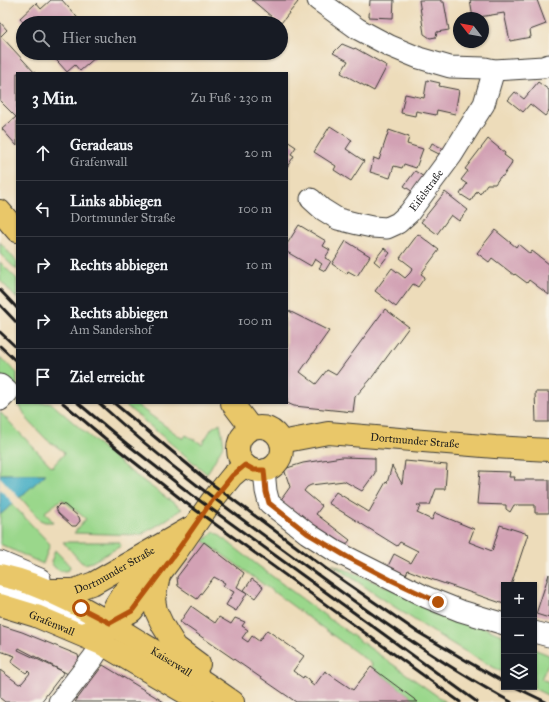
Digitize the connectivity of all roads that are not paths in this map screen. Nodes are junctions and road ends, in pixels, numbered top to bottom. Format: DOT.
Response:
graph roads {
  1 [pos="318,0"];
  2 [pos="549,65"];
  3 [pos="494,70"];
  4 [pos="311,199"];
  5 [pos="0,211"];
  6 [pos="16,230"];
  7 [pos="0,385"];
  8 [pos="0,400"];
  9 [pos="233,404"];
  10 [pos="251,428"];
  11 [pos="281,442"];
  12 [pos="549,450"];
  13 [pos="255,468"];
  14 [pos="197,522"];
  15 [pos="0,562"];
  16 [pos="159,574"];
  17 [pos="0,576"];
  18 [pos="47,590"];
  19 [pos="0,595"];
  20 [pos="0,606"];
  21 [pos="501,623"];
  22 [pos="537,633"];
  23 [pos="96,634"];
  24 [pos="549,636"];
  25 [pos="59,702"];
  26 [pos="201,702"];
  27 [pos="234,702"];
  1 -- 3 [label="street"];
  2 -- 3 [label="street"];
  3 -- 4 [label="street, Eifelstraße"];
  5 -- 6 [label="main road"];
  7 -- 8 [label="street"];
  9 -- 10 [label="main road"];
  10 -- 11 [label="main road"];
  10 -- 13 [label="main road"];
  11 -- 12 [label="main road, Dortmunder Straße"];
  11 -- 13 [label="main road"];
  13 -- 14 [label="main road, Dortmunder Straße"];
  13 -- 21 [label="street"];
  14 -- 16 [label="main road, Dortmunder Straße"];
  14 -- 18 [label="main road, Dortmunder Straße"];
  14 -- 23 [label="main road, Dortmunder Straße"];
  15 -- 18 [label="street"];
  16 -- 23 [label="main road, Dortmunder Straße"];
  16 -- 27 [label="main road"];
  17 -- 18 [label="main road"];
  18 -- 23 [label="main road"];
  19 -- 23 [label="street"];
  20 -- 23 [label="main road, Grafenwall"];
  22 -- 24 [label="street"];
  23 -- 25 [label="street"];
  23 -- 26 [label="main road, Kaiserwall"];
  23 -- 27 [label="main road, Kaiserwall"];
}
